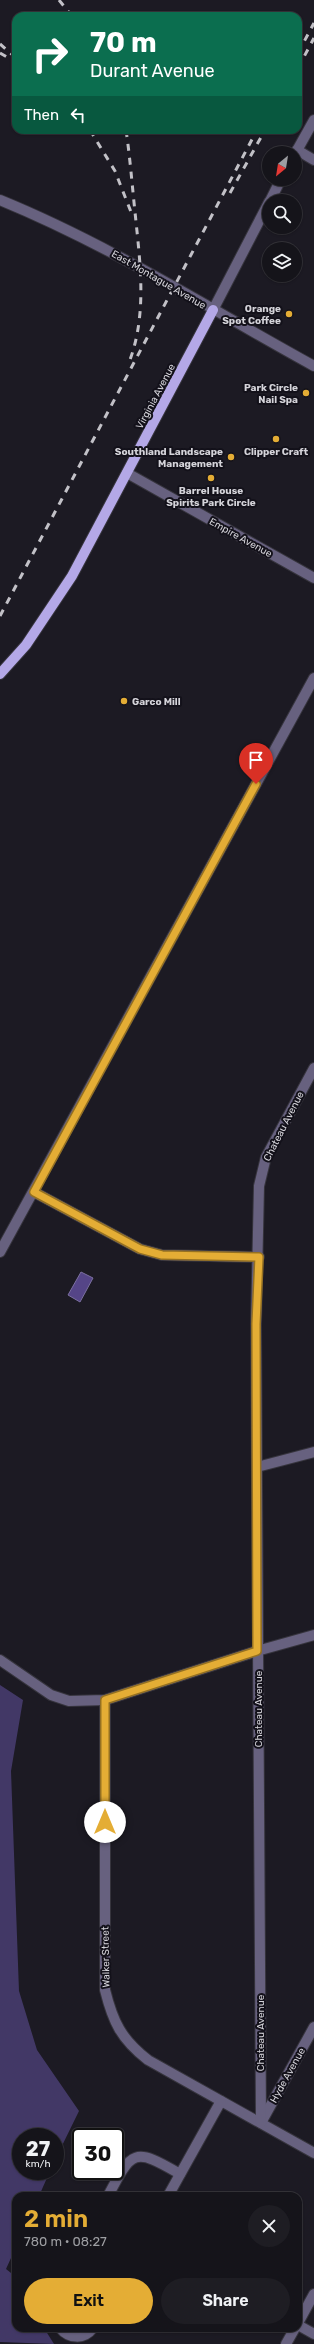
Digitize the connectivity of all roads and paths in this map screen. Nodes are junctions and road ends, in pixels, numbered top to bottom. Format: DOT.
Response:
graph roads {
  1 [pos="314,120"];
  2 [pos="299,146"];
  3 [pos="302,155"];
  4 [pos="314,160"];
  5 [pos="0,200"];
  6 [pos="262,216"];
  7 [pos="213,310"];
  8 [pos="314,366"];
  9 [pos="127,473"];
  10 [pos="314,578"];
  11 [pos="0,674"];
  12 [pos="314,678"];
  13 [pos="313,1073"];
  14 [pos="34,1192"];
  15 [pos="0,1252"];
  16 [pos="259,1257"];
  17 [pos="314,1452"];
  18 [pos="258,1467"];
  19 [pos="314,1635"];
  20 [pos="257,1651"];
  21 [pos="0,1660"];
  22 [pos="105,1700"];
  23 [pos="314,2027"];
  24 [pos="221,2101"];
  25 [pos="261,2123"];
  26 [pos="314,2153"];
  27 [pos="180,2174"];
  28 [pos="110,2192"];
  29 [pos="170,2192"];
  30 [pos="314,2294"];
  31 [pos="302,2316"];
  32 [pos="302,2326"];
  33 [pos="63,2332"];
  34 [pos="90,2332"];
  35 [pos="293,2332"];
  36 [pos="314,2334"];
  37 [pos="286,2344"];
  1 -- 2 [label="street"];
  3 -- 4 [label="street"];
  5 -- 7 [label="street, East Montague Avenue"];
  6 -- 7 [label="street, Virginia Avenue"];
  7 -- 8 [label="street, East Montague Avenue"];
  7 -- 9 [label="main road, Virginia Avenue"];
  9 -- 10 [label="street, Empire Avenue"];
  9 -- 11 [label="main road, Virginia Avenue"];
  12 -- 14 [label="street"];
  13 -- 16 [label="street, Chateau Avenue"];
  14 -- 15 [label="street"];
  14 -- 16 [label="street"];
  16 -- 18 [label="street, Chateau Avenue"];
  17 -- 18 [label="street"];
  18 -- 20 [label="street, Chateau Avenue"];
  19 -- 20 [label="street"];
  20 -- 22 [label="street"];
  20 -- 25 [label="street, Chateau Avenue"];
  21 -- 22 [label="street"];
  22 -- 24 [label="street, Walker Street"];
  23 -- 25 [label="street, Hyde Avenue"];
  24 -- 25 [label="street, Walker Street"];
  24 -- 27 [label="street"];
  25 -- 26 [label="street, Walker Street"];
  27 -- 28 [label="street"];
  27 -- 29 [label="street"];
  30 -- 31 [label="street"];
  32 -- 36 [label="street"];
  33 -- 34 [label="street"];
  35 -- 37 [label="street"];
}
